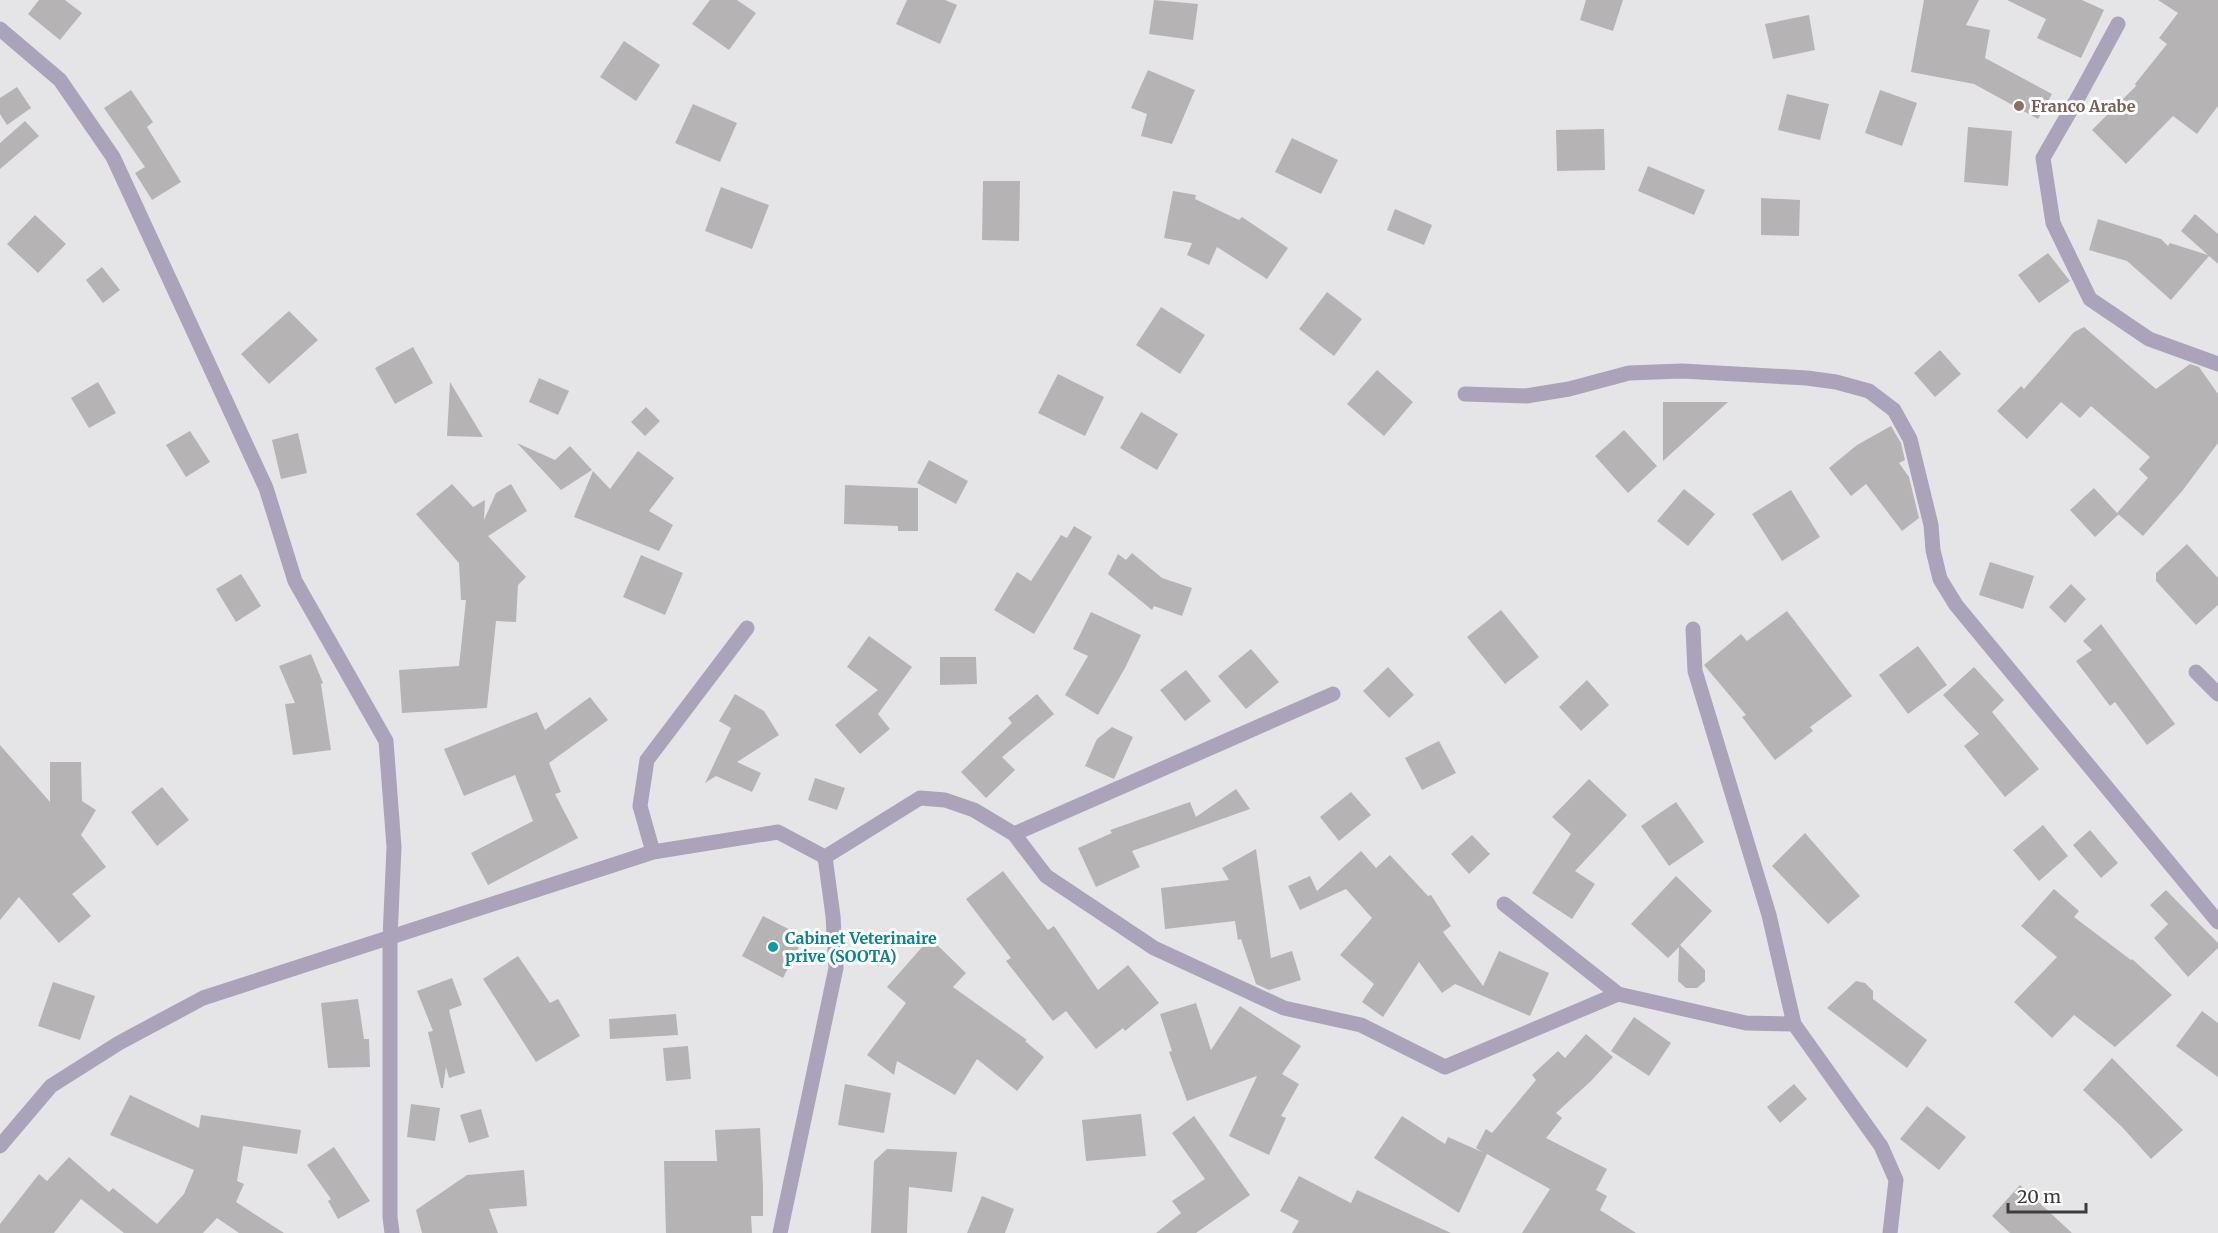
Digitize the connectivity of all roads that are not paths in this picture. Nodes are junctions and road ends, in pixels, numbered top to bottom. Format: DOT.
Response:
graph roads {
  1 [pos="2118,24"];
  2 [pos="0,29"];
  3 [pos="2218,364"];
  4 [pos="1465,394"];
  5 [pos="747,628"];
  6 [pos="1693,629"];
  7 [pos="2196,672"];
  8 [pos="1333,694"];
  9 [pos="2218,694"];
  10 [pos="1014,834"];
  11 [pos="653,852"];
  12 [pos="825,857"];
  13 [pos="1504,904"];
  14 [pos="2218,922"];
  15 [pos="390,938"];
  16 [pos="1618,994"];
  17 [pos="1794,1024"];
  18 [pos="0,1146"];
  19 [pos="392,1233"];
  20 [pos="780,1233"];
  21 [pos="1890,1233"];
  1 -- 3 [label="street"];
  2 -- 15 [label="street"];
  4 -- 14 [label="street"];
  5 -- 11 [label="street"];
  6 -- 17 [label="street"];
  7 -- 9 [label="street"];
  8 -- 10 [label="street"];
  10 -- 12 [label="street"];
  10 -- 16 [label="street"];
  11 -- 12 [label="street"];
  11 -- 15 [label="street"];
  12 -- 20 [label="street"];
  13 -- 16 [label="street"];
  15 -- 18 [label="street"];
  15 -- 19 [label="street"];
  16 -- 17 [label="street"];
  17 -- 21 [label="street"];
}
